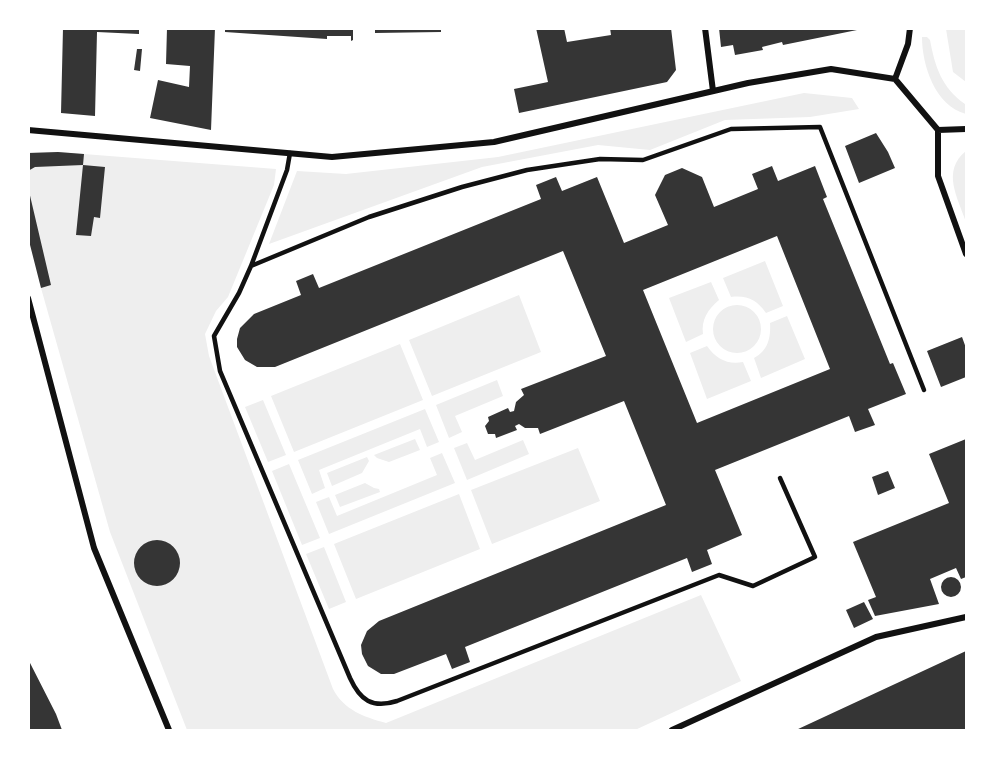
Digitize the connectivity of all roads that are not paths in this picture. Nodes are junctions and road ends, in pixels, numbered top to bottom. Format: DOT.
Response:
graph roads {
  1 [pos="705,28"];
  2 [pos="910,28"];
  3 [pos="895,79"];
  4 [pos="713,91"];
  5 [pos="966,129"];
  6 [pos="28,130"];
  7 [pos="938,130"];
  8 [pos="290,153"];
  9 [pos="966,254"];
  10 [pos="251,266"];
  11 [pos="28,298"];
  12 [pos="924,390"];
  13 [pos="780,478"];
  14 [pos="966,617"];
  15 [pos="169,730"];
  16 [pos="672,730"];
  1 -- 4 [label="street"];
  2 -- 3 [label="street"];
  3 -- 4 [label="street"];
  3 -- 7 [label="street"];
  4 -- 8 [label="street"];
  5 -- 7 [label="street"];
  6 -- 8 [label="street"];
  7 -- 9 [label="street"];
  8 -- 10 [label="lane"];
  10 -- 12 [label="lane"];
  10 -- 13 [label="lane"];
  11 -- 15 [label="street"];
  14 -- 16 [label="street"];
}
